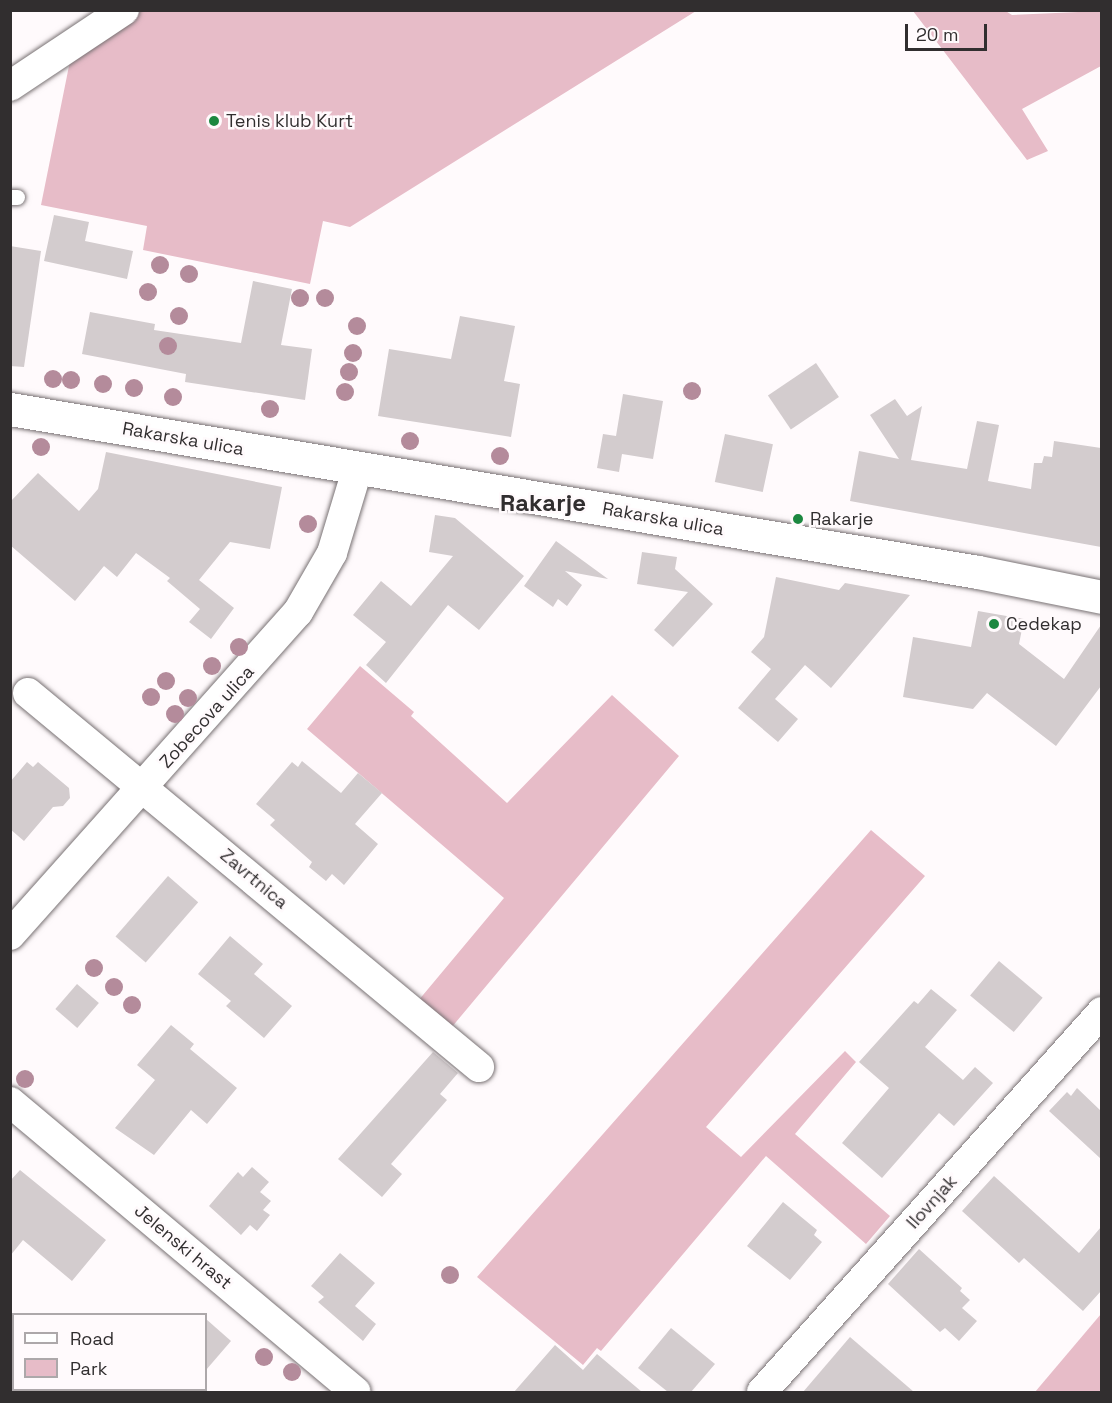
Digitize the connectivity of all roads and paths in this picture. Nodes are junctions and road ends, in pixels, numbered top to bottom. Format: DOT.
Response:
graph roads {
  1 [pos="124,10"];
  2 [pos="10,86"];
  3 [pos="10,409"];
  4 [pos="357,470"];
  5 [pos="1101,597"];
  6 [pos="28,693"];
  7 [pos="143,787"];
  8 [pos="10,935"];
  9 [pos="1101,1012"];
  10 [pos="479,1067"];
  11 [pos="10,1102"];
  12 [pos="356,1392"];
  13 [pos="762,1392"];
  1 -- 2 [label="street"];
  3 -- 4 [label="main road, Rakarska ulica"];
  4 -- 5 [label="main road, Rakarska ulica"];
  4 -- 7 [label="street, Zobecova ulica"];
  6 -- 7 [label="street, Zavrtnica"];
  7 -- 8 [label="street, Zobecova ulica"];
  7 -- 10 [label="street, Zavrtnica"];
  9 -- 13 [label="street, Ilovnjak"];
  11 -- 12 [label="street, Jelenski hrast"];
}
